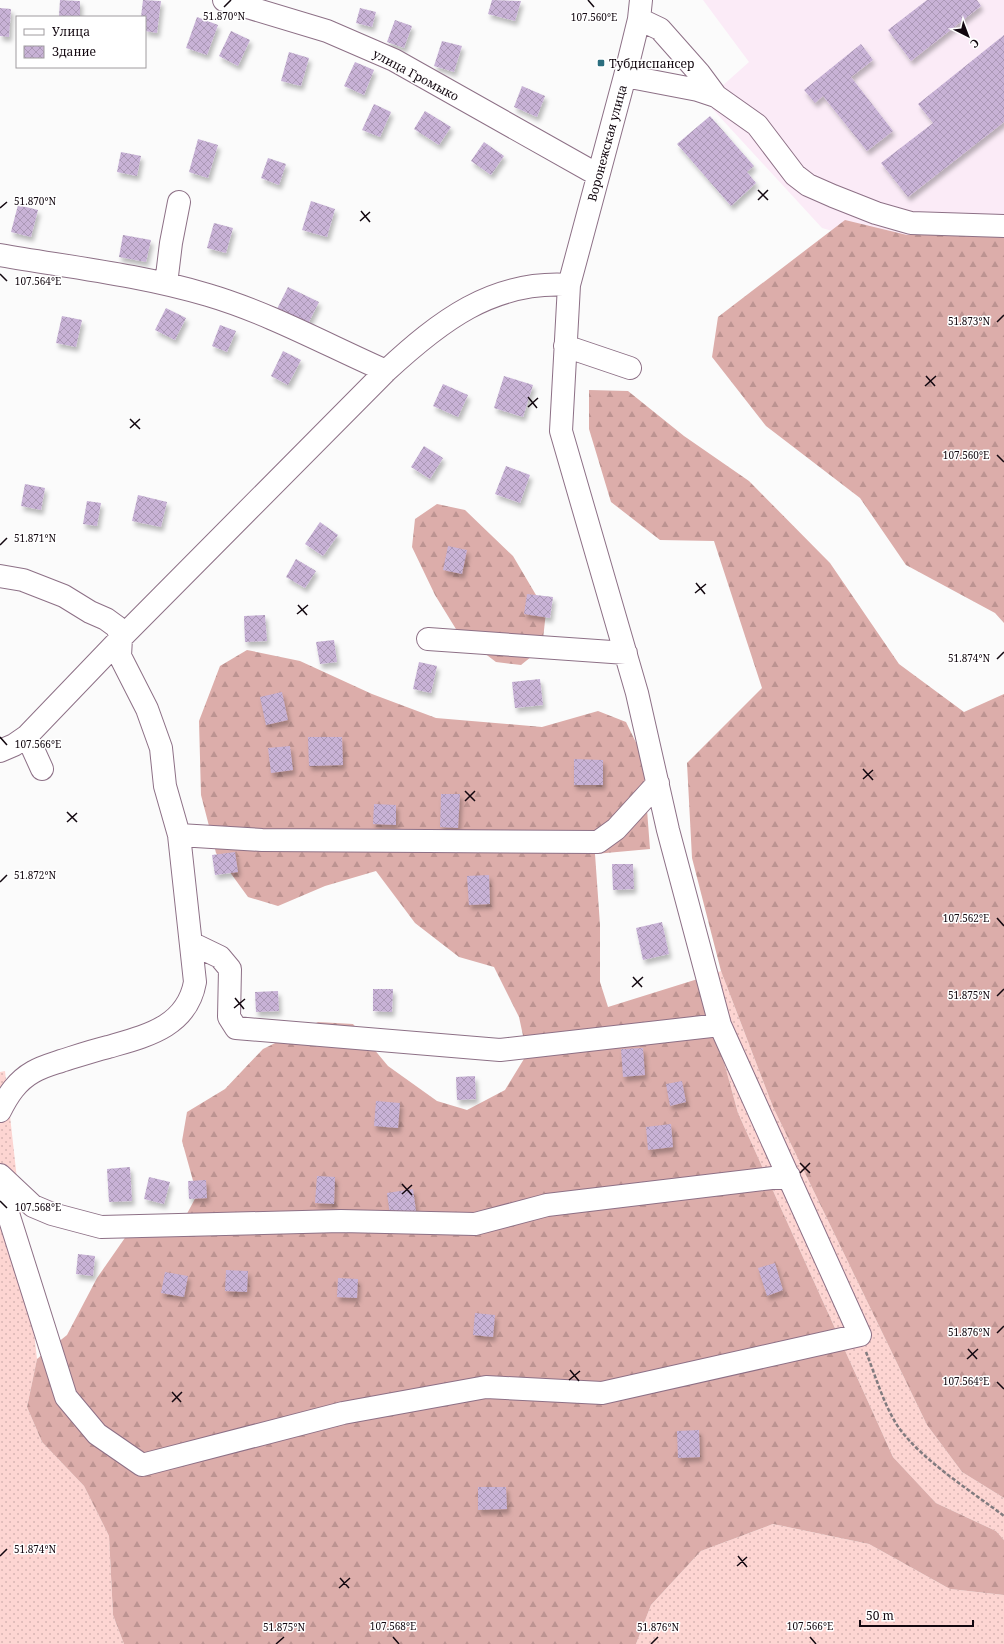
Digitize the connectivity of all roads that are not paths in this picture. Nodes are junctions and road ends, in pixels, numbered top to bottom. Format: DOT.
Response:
graph roads {
  1 [pos="224,0"];
  2 [pos="640,10"];
  3 [pos="625,76"];
  4 [pos="716,96"];
  5 [pos="598,175"];
  6 [pos="179,202"];
  7 [pos="1004,226"];
  8 [pos="0,255"];
  9 [pos="166,284"];
  10 [pos="568,285"];
  11 [pos="565,346"];
  12 [pos="630,368"];
  13 [pos="386,371"];
  14 [pos="0,576"];
  15 [pos="121,638"];
  16 [pos="428,640"];
  17 [pos="626,653"];
  18 [pos="27,736"];
  19 [pos="0,751"];
  20 [pos="42,770"];
  21 [pos="658,784"];
  22 [pos="179,835"];
  23 [pos="191,943"];
  24 [pos="720,1025"];
  25 [pos="0,1111"];
  26 [pos="0,1175"];
  27 [pos="789,1176"];
  28 [pos="0,1188"];
  1 -- 5 [label="street, улица Громыко"];
  2 -- 3 [label="street, Воронежская улица"];
  2 -- 4 [label="street"];
  3 -- 4 [label="street"];
  3 -- 5 [label="street, Воронежская улица"];
  4 -- 7 [label="street"];
  5 -- 10 [label="street, Воронежская улица"];
  6 -- 9 [label="street"];
  8 -- 9 [label="street"];
  9 -- 13 [label="street"];
  10 -- 11 [label="street, Воронежская улица"];
  10 -- 13 [label="street"];
  11 -- 12 [label="street"];
  11 -- 17 [label="street, Воронежская улица"];
  13 -- 15 [label="street"];
  14 -- 15 [label="street"];
  15 -- 18 [label="street"];
  15 -- 22 [label="street"];
  16 -- 17 [label="street"];
  17 -- 21 [label="street, Воронежская улица"];
  18 -- 19 [label="street"];
  18 -- 20 [label="street"];
  21 -- 22 [label="street"];
  21 -- 24 [label="street, Воронежская улица"];
  22 -- 23 [label="street"];
  23 -- 24 [label="street"];
  23 -- 25 [label="street"];
  24 -- 27 [label="street, Воронежская улица"];
  26 -- 27 [label="street"];
  27 -- 28 [label="street, Воронежская улица"];
}
